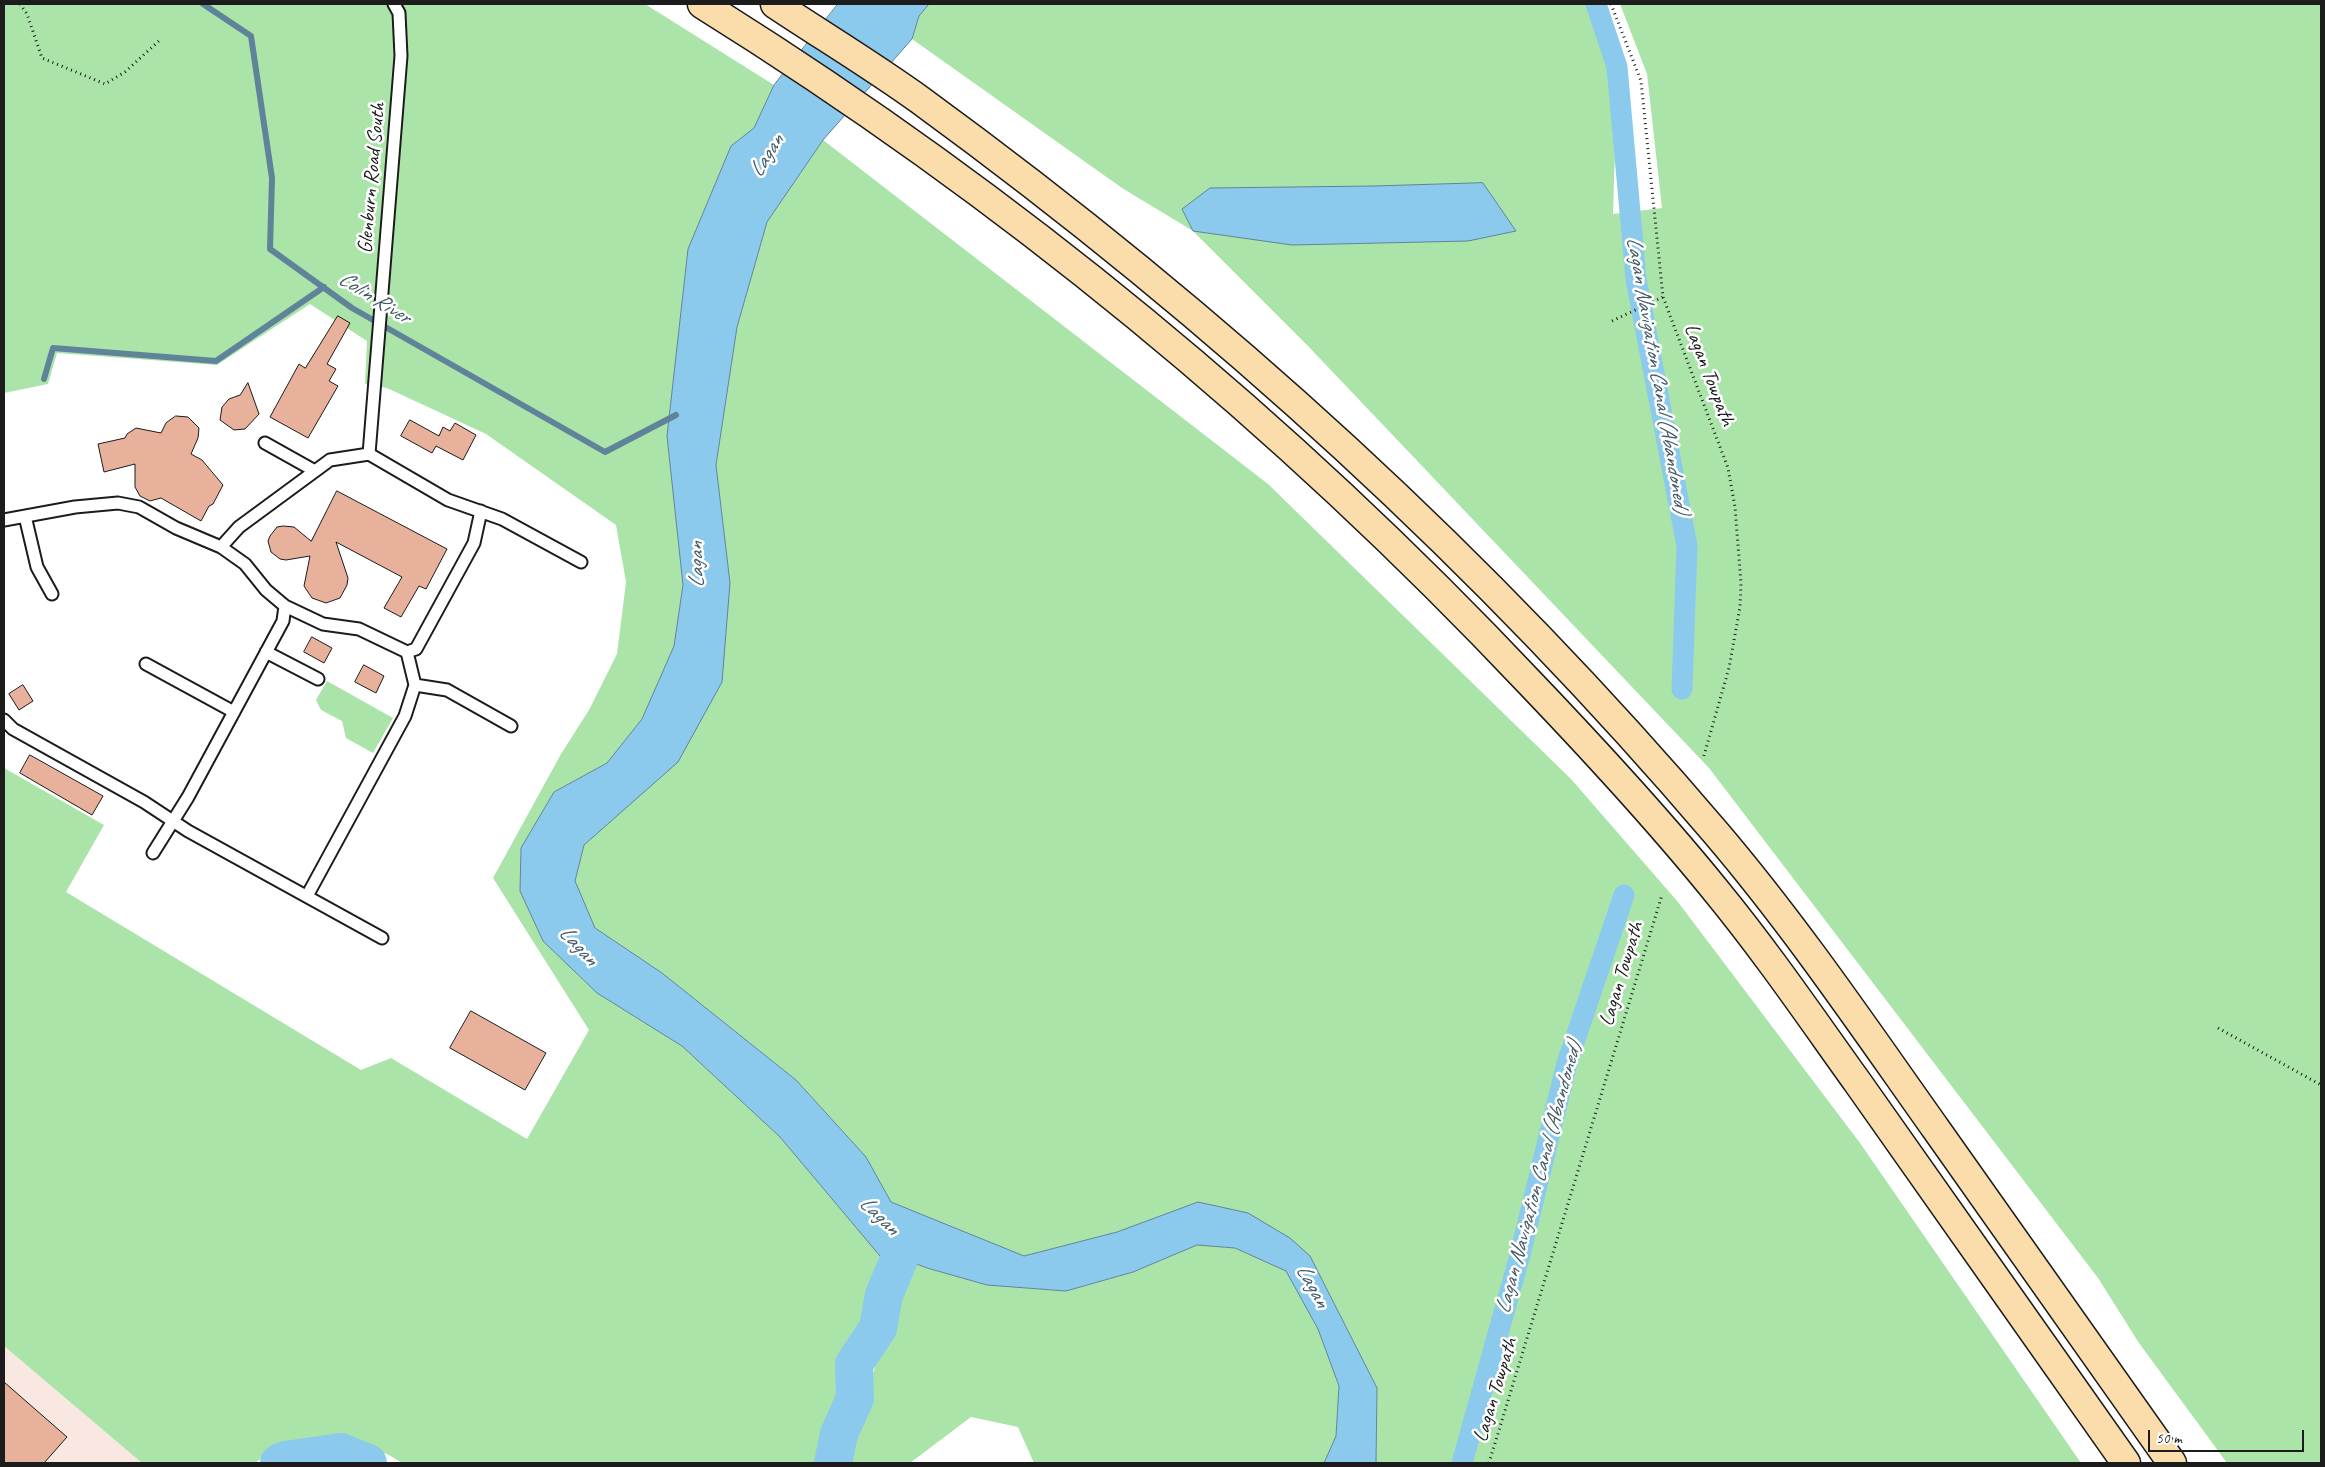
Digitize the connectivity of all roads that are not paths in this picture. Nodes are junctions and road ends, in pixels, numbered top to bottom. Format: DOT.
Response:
graph roads {
  1 [pos="394,4"];
  2 [pos="702,4"];
  3 [pos="775,4"];
  4 [pos="265,443"];
  5 [pos="370,454"];
  6 [pos="315,471"];
  7 [pos="481,511"];
  8 [pos="25,516"];
  9 [pos="4,520"];
  10 [pos="221,547"];
  11 [pos="582,562"];
  12 [pos="52,594"];
  13 [pos="285,606"];
  14 [pos="266,652"];
  15 [pos="407,652"];
  16 [pos="146,664"];
  17 [pos="318,679"];
  18 [pos="415,685"];
  19 [pos="234,712"];
  20 [pos="4,720"];
  21 [pos="511,726"];
  22 [pos="172,820"];
  23 [pos="153,853"];
  24 [pos="307,896"];
  25 [pos="382,938"];
  26 [pos="2126,1463"];
  27 [pos="2172,1463"];
  1 -- 5 [label="lane, Glenburn Road South"];
  2 -- 26 [label="highway"];
  3 -- 27 [label="highway"];
  4 -- 6 [label="lane"];
  5 -- 6 [label="lane"];
  5 -- 7 [label="lane"];
  6 -- 10 [label="lane"];
  7 -- 11 [label="lane"];
  7 -- 15 [label="lane"];
  8 -- 9 [label="lane"];
  8 -- 10 [label="lane"];
  8 -- 12 [label="lane"];
  10 -- 13 [label="lane"];
  13 -- 14 [label="lane"];
  13 -- 15 [label="lane"];
  14 -- 17 [label="lane"];
  14 -- 19 [label="lane"];
  15 -- 18 [label="lane"];
  16 -- 19 [label="lane"];
  18 -- 21 [label="lane"];
  18 -- 24 [label="lane"];
  19 -- 22 [label="lane"];
  20 -- 22 [label="lane"];
  22 -- 23 [label="lane"];
  22 -- 24 [label="lane"];
  24 -- 25 [label="lane"];
}
